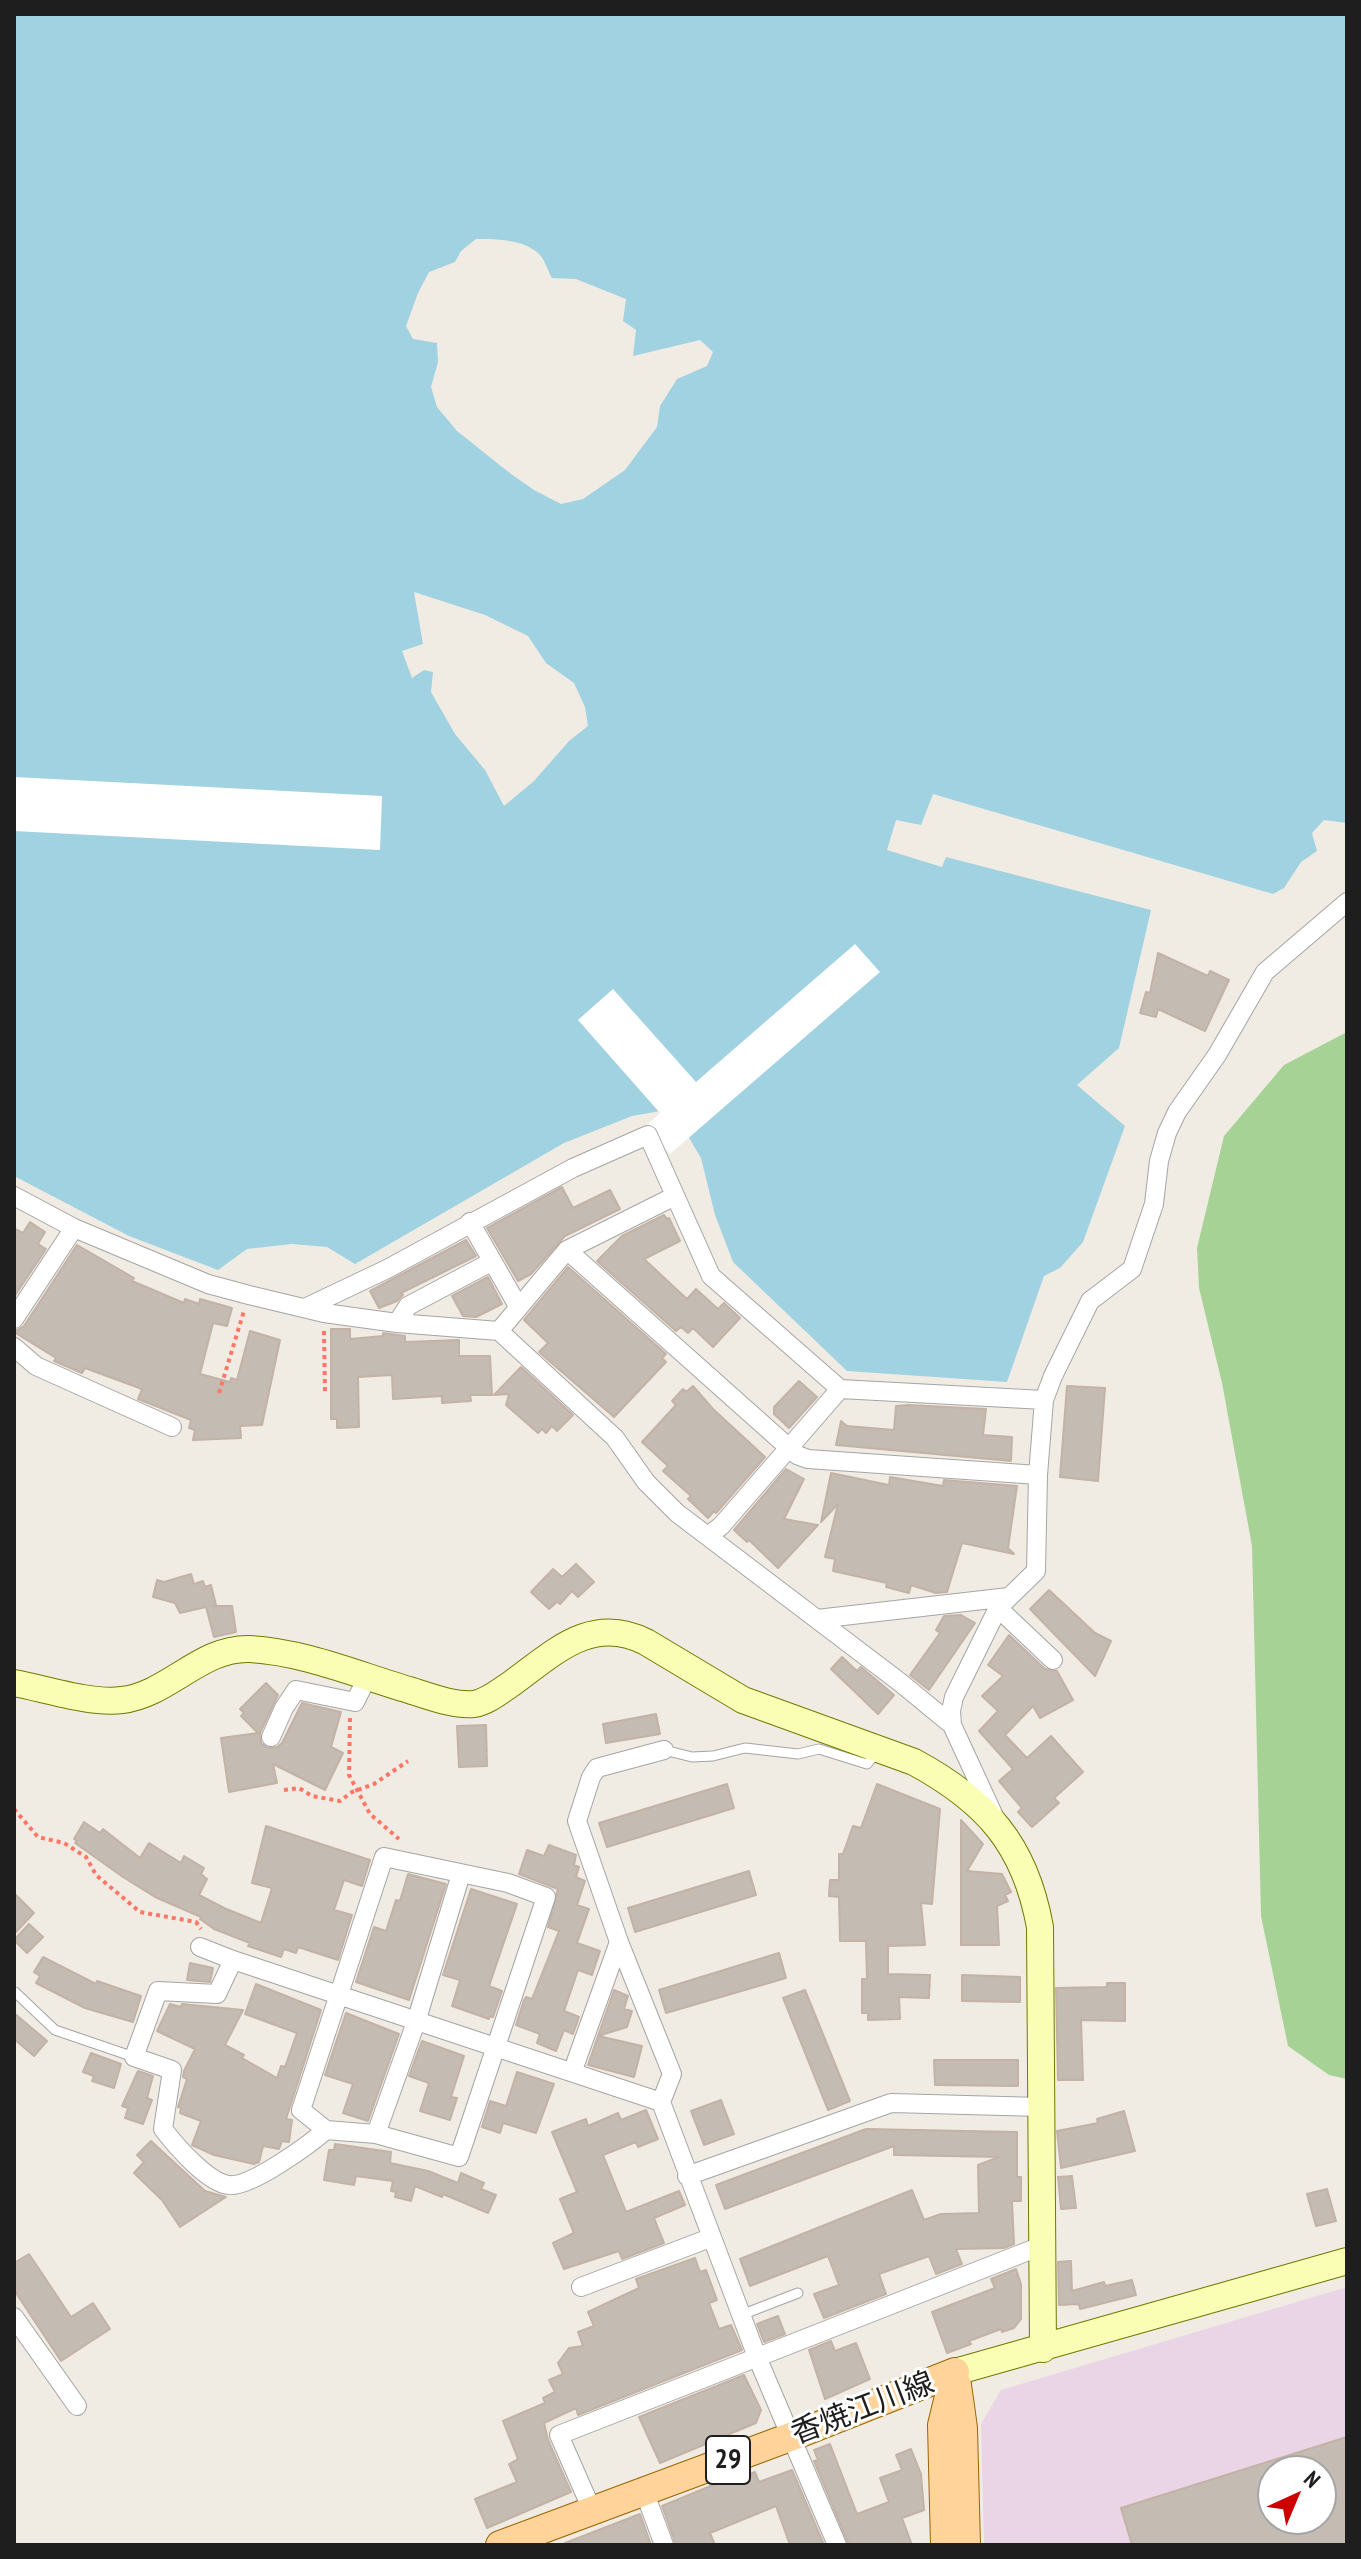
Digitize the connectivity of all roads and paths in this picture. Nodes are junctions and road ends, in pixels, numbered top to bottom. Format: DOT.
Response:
graph roads {
  1 [pos="1347,902"];
  2 [pos="14,1196"];
  3 [pos="675,1196"];
  4 [pos="470,1222"];
  5 [pos="74,1228"];
  6 [pos="567,1250"];
  7 [pos="491,1262"];
  8 [pos="249,1295"];
  9 [pos="518,1306"];
  10 [pos="315,1311"];
  11 [pos="14,1319"];
  12 [pos="397,1323"];
  13 [pos="499,1331"];
  14 [pos="14,1347"];
  15 [pos="840,1389"];
  16 [pos="219,1393"];
  17 [pos="325,1393"];
  18 [pos="1044,1400"];
  19 [pos="172,1427"];
  20 [pos="787,1448"];
  21 [pos="1038,1475"];
  22 [pos="708,1536"];
  23 [pos="1004,1602"];
  24 [pos="817,1619"];
  25 [pos="1053,1660"];
  26 [pos="367,1678"];
  27 [pos="14,1683"];
  28 [pos="350,1701"];
  29 [pos="952,1725"];
  30 [pos="271,1737"];
  31 [pos="664,1750"];
  32 [pos="880,1750"];
  33 [pos="408,1761"];
  34 [pos="284,1790"];
  35 [pos="357,1790"];
  36 [pos="14,1809"];
  37 [pos="997,1822"];
  38 [pos="418,1865"];
  39 [pos="461,1874"];
  40 [pos="619,1942"];
  41 [pos="200,1947"];
  42 [pos="233,1960"];
  43 [pos="15,1992"];
  44 [pos="339,1995"];
  45 [pos="416,2022"];
  46 [pos="494,2047"];
  47 [pos="134,2057"];
  48 [pos="573,2070"];
  49 [pos="661,2102"];
  50 [pos="1041,2107"];
  51 [pos="326,2130"];
  52 [pos="376,2134"];
  53 [pos="687,2176"];
  54 [pos="710,2238"];
  55 [pos="1041,2246"];
  56 [pos="1347,2261"];
  57 [pos="581,2287"];
  58 [pos="798,2293"];
  59 [pos="741,2315"];
  60 [pos="14,2317"];
  61 [pos="1043,2349"];
  62 [pos="757,2357"];
  63 [pos="955,2372"];
  64 [pos="77,2406"];
  65 [pos="793,2436"];
  66 [pos="644,2491"];
  67 [pos="592,2510"];
  68 [pos="500,2545"];
  69 [pos="664,2545"];
  70 [pos="837,2545"];
  71 [pos="945,2545"];
  72 [pos="966,2545"];
  1 -- 18 [label="street"];
  2 -- 5 [label="street"];
  3 -- 4 [label="street"];
  3 -- 6 [label="street"];
  3 -- 15 [label="street"];
  4 -- 7 [label="street"];
  4 -- 10 [label="street"];
  5 -- 8 [label="street"];
  5 -- 11 [label="street"];
  6 -- 9 [label="street"];
  6 -- 20 [label="street"];
  7 -- 9 [label="street"];
  7 -- 12 [label="street"];
  8 -- 10 [label="street"];
  8 -- 16 [label="path"];
  9 -- 13 [label="street"];
  10 -- 12 [label="street"];
  10 -- 17 [label="path"];
  12 -- 13 [label="street"];
  13 -- 22 [label="street"];
  14 -- 19 [label="street"];
  15 -- 18 [label="street"];
  15 -- 20 [label="street"];
  18 -- 21 [label="street"];
  20 -- 21 [label="street"];
  20 -- 22 [label="street"];
  21 -- 23 [label="street"];
  22 -- 24 [label="street"];
  23 -- 24 [label="street"];
  23 -- 25 [label="street"];
  23 -- 29 [label="street"];
  24 -- 29 [label="street"];
  26 -- 27 [label="street"];
  26 -- 28 [label="street"];
  26 -- 32 [label="street"];
  28 -- 30 [label="street"];
  28 -- 35 [label="path"];
  29 -- 37 [label="street"];
  31 -- 32 [label="lane"];
  31 -- 40 [label="street"];
  32 -- 37 [label="street"];
  33 -- 35 [label="path"];
  34 -- 35 [label="path"];
  35 -- 38 [label="path"];
  36 -- 41 [label="path"];
  37 -- 50 [label="street"];
  38 -- 39 [label="street"];
  38 -- 44 [label="street"];
  39 -- 45 [label="street"];
  39 -- 46 [label="street"];
  40 -- 48 [label="street"];
  40 -- 49 [label="street"];
  41 -- 42 [label="street"];
  42 -- 44 [label="street"];
  42 -- 47 [label="street"];
  43 -- 47 [label="lane"];
  44 -- 45 [label="street"];
  44 -- 51 [label="street"];
  45 -- 46 [label="street"];
  45 -- 52 [label="street"];
  46 -- 48 [label="street"];
  46 -- 52 [label="street"];
  47 -- 51 [label="street"];
  48 -- 49 [label="street"];
  49 -- 53 [label="street"];
  50 -- 53 [label="street"];
  50 -- 55 [label="street"];
  51 -- 52 [label="street"];
  53 -- 54 [label="street"];
  54 -- 57 [label="street"];
  54 -- 59 [label="street"];
  55 -- 61 [label="street"];
  55 -- 62 [label="street"];
  56 -- 61 [label="street"];
  58 -- 59 [label="lane"];
  59 -- 62 [label="street"];
  60 -- 64 [label="street"];
  61 -- 63 [label="street"];
  62 -- 65 [label="street"];
  62 -- 67 [label="street"];
  63 -- 65 [label="main road, 香焼江川線 / 29"];
  63 -- 71 [label="main road, 香焼江川線"];
  63 -- 72 [label="main road, 香焼江川線"];
  65 -- 66 [label="main road, 香焼江川線 / 29"];
  65 -- 70 [label="street"];
  66 -- 67 [label="main road, 香焼江川線 / 29"];
  66 -- 69 [label="street"];
  67 -- 68 [label="main road, 香焼江川線 / 29"];
}
